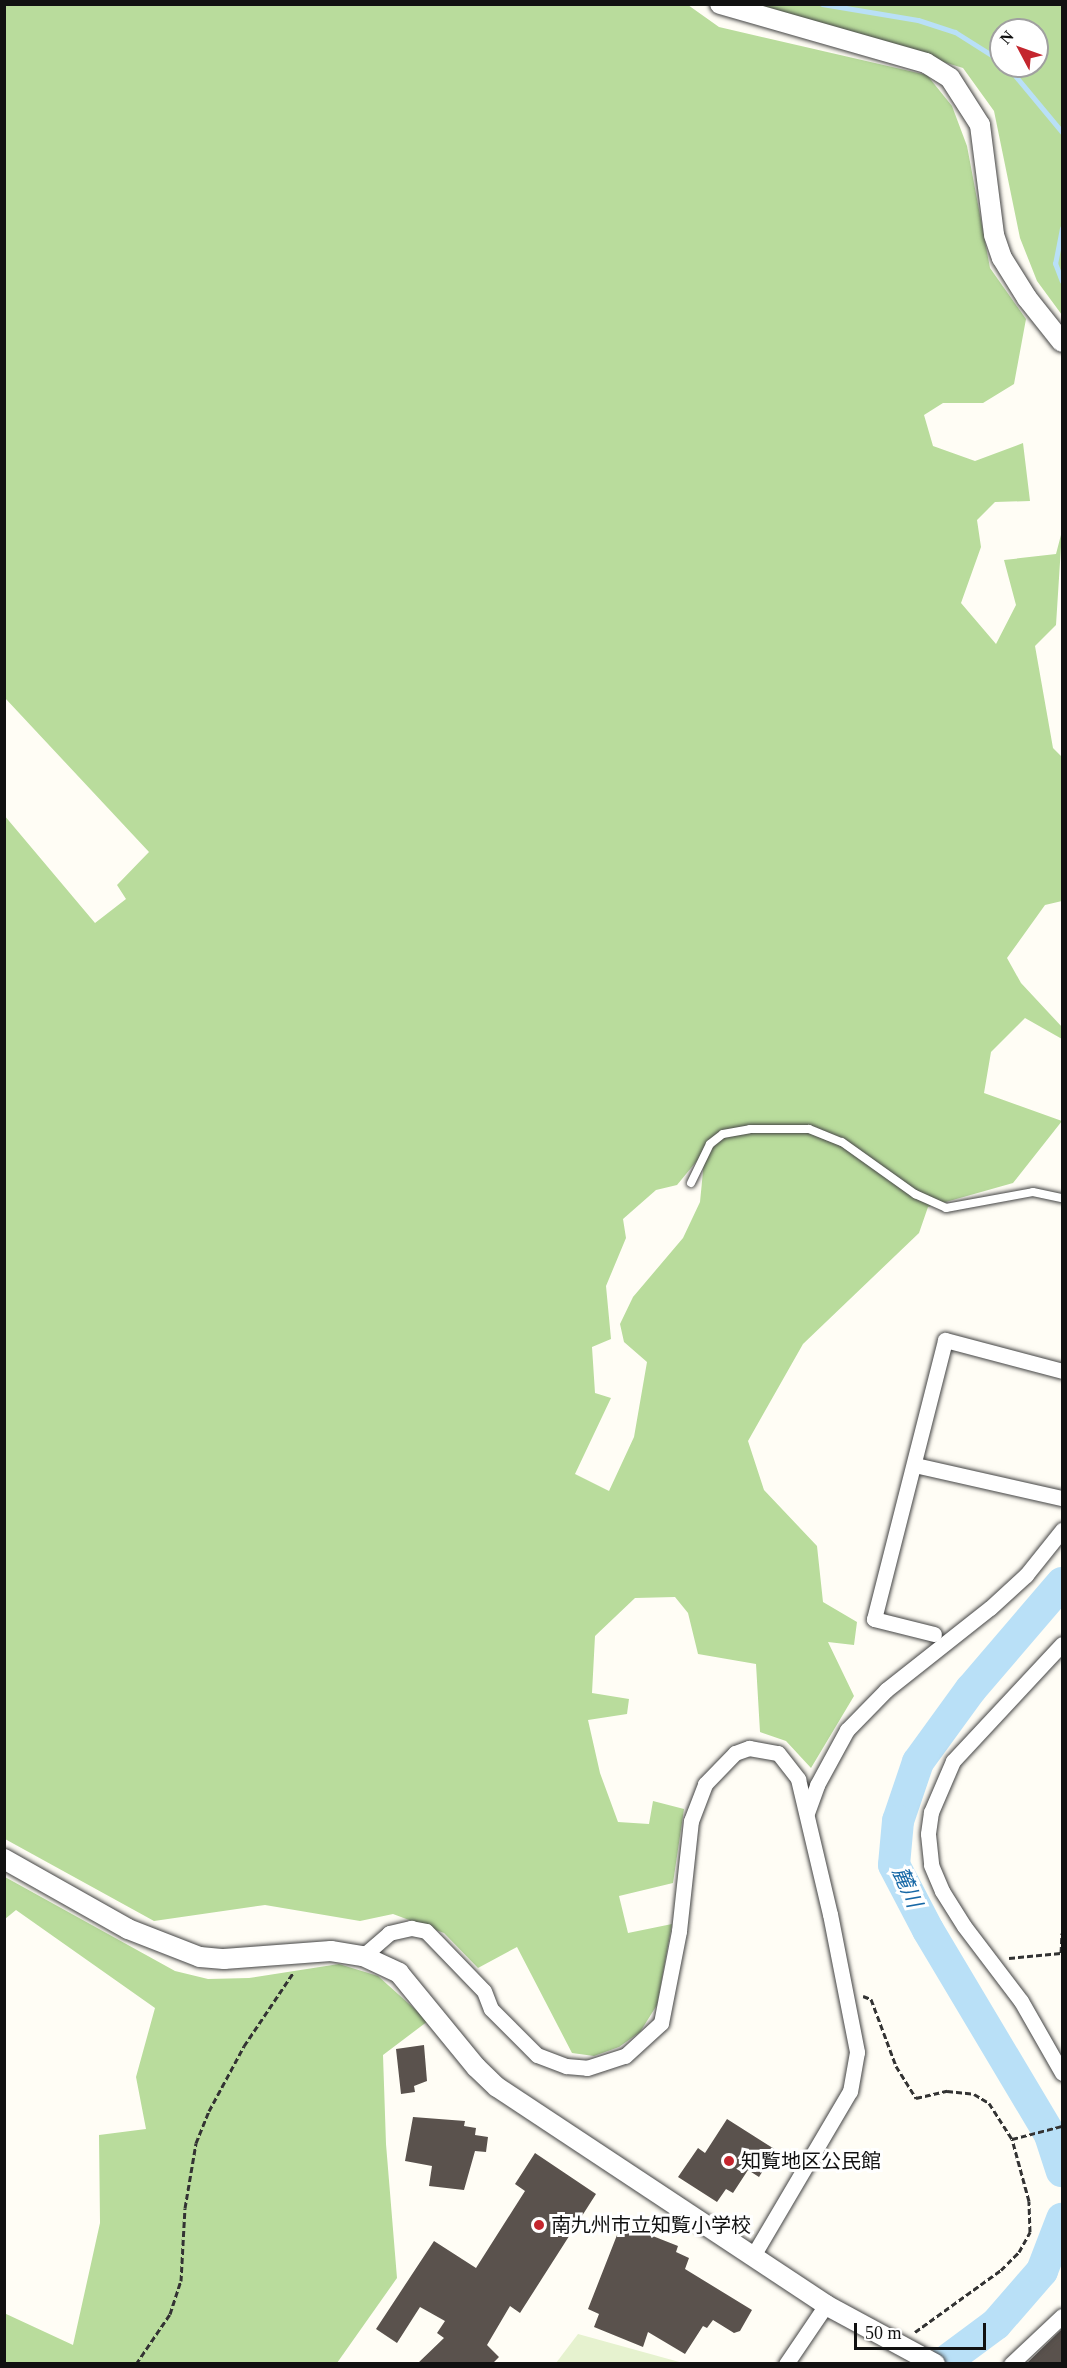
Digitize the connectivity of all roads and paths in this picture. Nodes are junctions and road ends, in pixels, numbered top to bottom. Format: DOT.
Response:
graph roads {
  1 [pos="720,4"];
  2 [pos="1062,342"];
  3 [pos="691,1184"];
  4 [pos="1062,1198"];
  5 [pos="1062,1371"];
  6 [pos="915,1465"];
  7 [pos="1062,1498"];
  8 [pos="1062,1530"];
  9 [pos="934,1635"];
  10 [pos="1062,1644"];
  11 [pos="807,1813"];
  12 [pos="4,1859"];
  13 [pos="1062,1933"];
  14 [pos="307,1952"];
  15 [pos="1062,1953"];
  16 [pos="363,1956"];
  17 [pos="989,1959"];
  18 [pos="846,1994"];
  19 [pos="1062,2073"];
  20 [pos="1062,2126"];
  21 [pos="1012,2139"];
  22 [pos="753,2256"];
  23 [pos="826,2305"];
  24 [pos="1062,2316"];
  25 [pos="898,2343"];
  26 [pos="136,2364"];
  27 [pos="786,2364"];
  28 [pos="935,2364"];
  29 [pos="1011,2364"];
  1 -- 2 [label="street"];
  3 -- 4 [label="lane"];
  5 -- 6 [label="street"];
  6 -- 7 [label="street"];
  6 -- 9 [label="street"];
  8 -- 11 [label="street"];
  10 -- 17 [label="street"];
  11 -- 16 [label="street"];
  11 -- 18 [label="street"];
  12 -- 14 [label="street"];
  13 -- 15 [label="path"];
  14 -- 16 [label="street"];
  14 -- 26 [label="path"];
  15 -- 17 [label="path"];
  16 -- 22 [label="street"];
  17 -- 19 [label="street"];
  18 -- 21 [label="path"];
  18 -- 22 [label="street"];
  20 -- 21 [label="path"];
  21 -- 25 [label="path"];
  22 -- 23 [label="street"];
  23 -- 25 [label="street"];
  23 -- 27 [label="street"];
  24 -- 29 [label="street"];
  25 -- 28 [label="street"];
}
